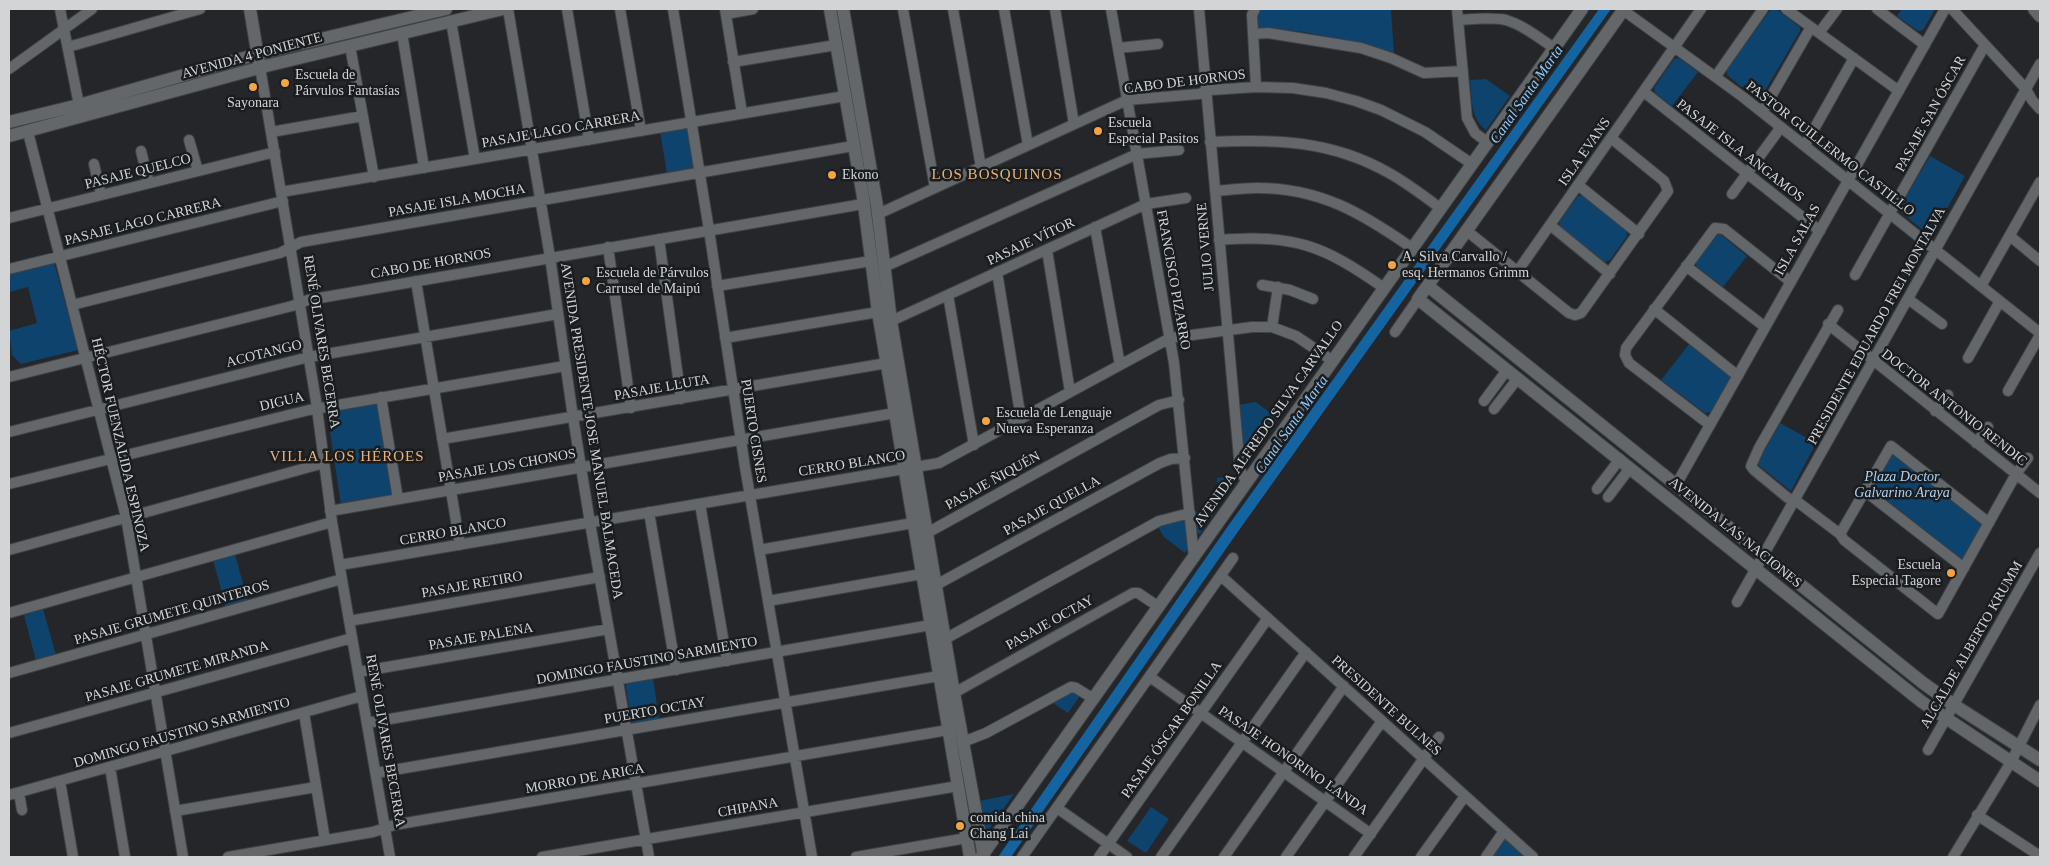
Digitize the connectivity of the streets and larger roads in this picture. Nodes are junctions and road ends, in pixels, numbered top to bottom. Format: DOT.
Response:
graph roads {
  1 [pos="60,9"];
  2 [pos="92,9"];
  3 [pos="200,9"];
  4 [pos="250,9"];
  5 [pos="446,9"];
  6 [pos="504,9"];
  7 [pos="508,9"];
  8 [pos="567,9"];
  9 [pos="620,9"];
  10 [pos="672,9"];
  11 [pos="753,9"];
  12 [pos="830,9"];
  13 [pos="843,9"];
  14 [pos="903,9"];
  15 [pos="953,9"];
  16 [pos="1004,9"];
  17 [pos="1055,9"];
  18 [pos="1111,9"];
  19 [pos="1199,9"];
  20 [pos="1255,9"];
  21 [pos="1458,9"];
  22 [pos="1581,9"];
  23 [pos="1624,9"];
  24 [pos="1702,9"];
  25 [pos="1763,9"];
  26 [pos="1786,9"];
  27 [pos="1837,9"];
  28 [pos="1877,9"];
  29 [pos="1945,9"];
  30 [pos="1952,9"];
  31 [pos="2034,9"];
  32 [pos="725,11"];
  33 [pos="2040,16"];
  34 [pos="1458,20"];
  35 [pos="451,21"];
  36 [pos="64,29"];
  37 [pos="1815,30"];
  38 [pos="402,33"];
  39 [pos="1253,34"];
  40 [pos="1158,44"];
  41 [pos="1925,44"];
  42 [pos="836,45"];
  43 [pos="1986,45"];
  44 [pos="350,46"];
  45 [pos="68,47"];
  46 [pos="1675,47"];
  47 [pos="1118,48"];
  48 [pos="1554,48"];
  49 [pos="258,54"];
  50 [pos="1854,58"];
  51 [pos="734,62"];
  52 [pos="2040,64"];
  53 [pos="260,67"];
  54 [pos="9,69"];
  55 [pos="1463,71"];
  56 [pos="1716,76"];
  57 [pos="1256,87"];
  58 [pos="2026,89"];
  59 [pos="1898,91"];
  60 [pos="1206,92"];
  61 [pos="1644,92"];
  62 [pos="845,96"];
  63 [pos="1127,100"];
  64 [pos="79,105"];
  65 [pos="2040,108"];
  66 [pos="1762,112"];
  67 [pos="742,113"];
  68 [pos="363,116"];
  69 [pos="9,122"];
  70 [pos="692,122"];
  71 [pos="1074,124"];
  72 [pos="1781,127"];
  73 [pos="641,131"];
  74 [pos="28,132"];
  75 [pos="271,132"];
  76 [pos="9,136"];
  77 [pos="1611,138"];
  78 [pos="189,140"];
  79 [pos="589,140"];
  80 [pos="1210,142"];
  81 [pos="1487,142"];
  82 [pos="1028,145"];
  83 [pos="853,146"];
  84 [pos="1804,146"];
  85 [pos="532,149"];
  86 [pos="1180,150"];
  87 [pos="141,151"];
  88 [pos="274,152"];
  89 [pos="1137,154"];
  90 [pos="475,159"];
  91 [pos="94,164"];
  92 [pos="1472,164"];
  93 [pos="981,166"];
  94 [pos="424,168"];
  95 [pos="198,171"];
  96 [pos="700,172"];
  97 [pos="1747,174"];
  98 [pos="374,176"];
  99 [pos="1848,180"];
  100 [pos="149,183"];
  101 [pos="1578,185"];
  102 [pos="2039,187"];
  103 [pos="934,188"];
  104 [pos="1215,191"];
  105 [pos="1732,194"];
  106 [pos="101,195"];
  107 [pos="282,197"];
  108 [pos="1186,198"];
  109 [pos="541,200"];
  110 [pos="863,204"];
  111 [pos="1146,204"];
  112 [pos="1440,208"];
  113 [pos="48,209"];
  114 [pos="878,214"];
  115 [pos="1890,214"];
  116 [pos="9,218"];
  117 [pos="1550,225"];
  118 [pos="1095,228"];
  119 [pos="709,230"];
  120 [pos="1467,231"];
  121 [pos="1820,231"];
  122 [pos="1639,234"];
  123 [pos="2010,236"];
  124 [pos="659,239"];
  125 [pos="1219,240"];
  126 [pos="291,247"];
  127 [pos="608,247"];
  128 [pos="1412,248"];
  129 [pos="1936,249"];
  130 [pos="1047,250"];
  131 [pos="60,257"];
  132 [pos="550,258"];
  133 [pos="871,260"];
  134 [pos="2040,261"];
  135 [pos="1686,266"];
  136 [pos="884,268"];
  137 [pos="9,269"];
  138 [pos="997,272"];
  139 [pos="1516,272"];
  140 [pos="1610,274"];
  141 [pos="1855,275"];
  142 [pos="416,281"];
  143 [pos="1790,282"];
  144 [pos="1262,284"];
  145 [pos="718,286"];
  146 [pos="1428,286"];
  147 [pos="1981,286"];
  148 [pos="1278,287"];
  149 [pos="1384,288"];
  150 [pos="948,295"];
  151 [pos="1313,299"];
  152 [pos="1418,299"];
  153 [pos="1908,299"];
  154 [pos="2000,301"];
  155 [pos="300,303"];
  156 [pos="72,305"];
  157 [pos="1654,310"];
  158 [pos="1838,310"];
  159 [pos="878,312"];
  160 [pos="558,314"];
  161 [pos="892,321"];
  162 [pos="1828,324"];
  163 [pos="1942,324"];
  164 [pos="1272,327"];
  165 [pos="1765,327"];
  166 [pos="1227,330"];
  167 [pos="1395,332"];
  168 [pos="2040,334"];
  169 [pos="425,337"];
  170 [pos="725,338"];
  171 [pos="1170,338"];
  172 [pos="309,357"];
  173 [pos="85,358"];
  174 [pos="1968,358"];
  175 [pos="1333,361"];
  176 [pos="1873,362"];
  177 [pos="887,363"];
  178 [pos="566,366"];
  179 [pos="1120,366"];
  180 [pos="1507,370"];
  181 [pos="1738,376"];
  182 [pos="9,377"];
  183 [pos="1518,378"];
  184 [pos="434,388"];
  185 [pos="732,390"];
  186 [pos="2008,391"];
  187 [pos="1070,392"];
  188 [pos="1948,395"];
  189 [pos="381,397"];
  190 [pos="681,399"];
  191 [pos="1179,400"];
  192 [pos="1484,401"];
  193 [pos="317,408"];
  194 [pos="631,408"];
  195 [pos="1494,409"];
  196 [pos="99,410"];
  197 [pos="1935,411"];
  198 [pos="895,413"];
  199 [pos="573,417"];
  200 [pos="1021,419"];
  201 [pos="1710,425"];
  202 [pos="1988,427"];
  203 [pos="9,432"];
  204 [pos="442,439"];
  205 [pos="740,440"];
  206 [pos="1976,443"];
  207 [pos="974,445"];
  208 [pos="112,458"];
  209 [pos="1185,458"];
  210 [pos="2028,458"];
  211 [pos="1620,459"];
  212 [pos="324,462"];
  213 [pos="581,467"];
  214 [pos="911,468"];
  215 [pos="1630,468"];
  216 [pos="2016,474"];
  217 [pos="1246,482"];
  218 [pos="9,484"];
  219 [pos="1676,486"];
  220 [pos="1597,489"];
  221 [pos="450,490"];
  222 [pos="1865,491"];
  223 [pos="2040,493"];
  224 [pos="749,495"];
  225 [pos="1608,496"];
  226 [pos="398,499"];
  227 [pos="1795,500"];
  228 [pos="700,504"];
  229 [pos="330,511"];
  230 [pos="649,512"];
  231 [pos="1190,513"];
  232 [pos="126,517"];
  233 [pos="332,522"];
  234 [pos="590,522"];
  235 [pos="913,523"];
  236 [pos="1990,523"];
  237 [pos="927,533"];
  238 [pos="1840,534"];
  239 [pos="460,545"];
  240 [pos="9,550"];
  241 [pos="759,550"];
  242 [pos="2040,554"];
  243 [pos="1764,555"];
  244 [pos="1194,558"];
  245 [pos="1233,558"];
  246 [pos="340,565"];
  247 [pos="1964,568"];
  248 [pos="1756,569"];
  249 [pos="922,574"];
  250 [pos="1221,576"];
  251 [pos="136,577"];
  252 [pos="600,577"];
  253 [pos="342,579"];
  254 [pos="936,585"];
  255 [pos="768,601"];
  256 [pos="1738,602"];
  257 [pos="1159,607"];
  258 [pos="9,613"];
  259 [pos="1268,618"];
  260 [pos="349,620"];
  261 [pos="931,625"];
  262 [pos="609,629"];
  263 [pos="145,635"];
  264 [pos="352,638"];
  265 [pos="945,639"];
  266 [pos="777,652"];
  267 [pos="1306,652"];
  268 [pos="727,661"];
  269 [pos="676,670"];
  270 [pos="358,672"];
  271 [pos="9,673"];
  272 [pos="939,676"];
  273 [pos="1150,677"];
  274 [pos="618,680"];
  275 [pos="1344,686"];
  276 [pos="155,692"];
  277 [pos="954,693"];
  278 [pos="362,696"];
  279 [pos="1094,699"];
  280 [pos="786,702"];
  281 [pos="1954,705"];
  282 [pos="2040,705"];
  283 [pos="304,712"];
  284 [pos="1201,713"];
  285 [pos="1946,719"];
  286 [pos="1382,721"];
  287 [pos="367,722"];
  288 [pos="627,730"];
  289 [pos="948,730"];
  290 [pos="9,733"];
  291 [pos="1439,737"];
  292 [pos="963,742"];
  293 [pos="1242,742"];
  294 [pos="2018,745"];
  295 [pos="1928,750"];
  296 [pos="165,752"];
  297 [pos="795,757"];
  298 [pos="1424,759"];
  299 [pos="2040,760"];
  300 [pos="2010,762"];
  301 [pos="110,767"];
  302 [pos="1284,772"];
  303 [pos="376,773"];
  304 [pos="60,781"];
  305 [pos="2040,781"];
  306 [pos="636,784"];
  307 [pos="958,786"];
  308 [pos="316,787"];
  309 [pos="14,794"];
  310 [pos="1465,796"];
  311 [pos="1326,802"];
  312 [pos="1058,808"];
  313 [pos="22,810"];
  314 [pos="175,811"];
  315 [pos="804,812"];
  316 [pos="1977,815"];
  317 [pos="385,827"];
  318 [pos="1504,831"];
  319 [pos="1370,834"];
  320 [pos="966,838"];
  321 [pos="646,839"];
  322 [pos="325,840"];
  323 [pos="1108,844"];
  324 [pos="242,856"];
  325 [pos="983,856"];
  326 [pos="2040,856"];
  327 [pos="73,857"];
  328 [pos="126,857"];
  329 [pos="183,857"];
  330 [pos="228,857"];
  331 [pos="390,857"];
  332 [pos="542,857"];
  333 [pos="649,857"];
  334 [pos="812,857"];
  335 [pos="856,857"];
  336 [pos="970,857"];
  337 [pos="1022,857"];
  338 [pos="1099,857"];
  339 [pos="1127,857"];
  340 [pos="1160,857"];
  341 [pos="1224,857"];
  342 [pos="1286,857"];
  343 [pos="1354,857"];
  344 [pos="1421,857"];
  345 [pos="1486,857"];
  346 [pos="1533,857"];
  347 [pos="1953,857"];
  1 -- 36 [label="street"];
  2 -- 36 [label="street"];
  3 -- 45 [label="street"];
  4 -- 49 [label="street, RENÉ OLIVARES BECERRA"];
  5 -- 49 [label="street, AVENIDA 4 PONIENTE"];
  6 -- 35 [label="street, AVENIDA 4 PONIENTE"];
  7 -- 85 [label="street, AVENIDA PRESIDENTE JOSE MANUEL BALMACEDA"];
  8 -- 79 [label="street"];
  9 -- 73 [label="street"];
  10 -- 70 [label="street, PUERTO CISNES"];
  11 -- 32 [label="street"];
  12 -- 42 [label="street"];
  13 -- 114 [label="street"];
  14 -- 103 [label="street"];
  15 -- 93 [label="street"];
  16 -- 82 [label="street"];
  17 -- 71 [label="street"];
  18 -- 47 [label="street, FRANCISCO PIZARRO"];
  19 -- 60 [label="street, JULIO VERNE"];
  20 -- 39 [label="street"];
  21 -- 34 [label="street"];
  22 -- 48 [label="street, AVENIDA ALFREDO SILVA CARVALLO"];
  23 -- 46 [label="street, PASTOR GUILLERMO CASTILLO"];
  23 -- 120 [label="street"];
  24 -- 46 [label="street, ISLA EVANS"];
  25 -- 56 [label="street"];
  26 -- 37 [label="street"];
  27 -- 37 [label="street"];
  28 -- 41 [label="street"];
  29 -- 41 [label="street, ISLA SALAS"];
  30 -- 43 [label="street"];
  31 -- 33 [label="street"];
  32 -- 51 [label="street"];
  34 -- 48 [label="street"];
  34 -- 55 [label="street"];
  35 -- 38 [label="street, AVENIDA 4 PONIENTE"];
  35 -- 90 [label="street"];
  36 -- 45 [label="street"];
  36 -- 54 [label="street"];
  37 -- 50 [label="street"];
  37 -- 66 [label="street"];
  38 -- 44 [label="street, AVENIDA 4 PONIENTE"];
  38 -- 94 [label="street"];
  39 -- 55 [label="street"];
  39 -- 57 [label="street"];
  40 -- 47 [label="street"];
  41 -- 59 [label="street, ISLA SALAS"];
  42 -- 51 [label="street"];
  42 -- 62 [label="street"];
  43 -- 58 [label="street"];
  43 -- 115 [label="street, PASAJE SAN ÓSCAR"];
  44 -- 53 [label="street, AVENIDA 4 PONIENTE"];
  44 -- 68 [label="street"];
  45 -- 64 [label="street"];
  46 -- 56 [label="street, PASTOR GUILLERMO CASTILLO"];
  46 -- 61 [label="street, ISLA EVANS"];
  47 -- 63 [label="street, FRANCISCO PIZARRO"];
  48 -- 81 [label="street, AVENIDA ALFREDO SILVA CARVALLO"];
  49 -- 53 [label="street, RENÉ OLIVARES BECERRA"];
  49 -- 64 [label="street, AVENIDA 4 PONIENTE"];
  50 -- 59 [label="street"];
  50 -- 84 [label="street"];
  51 -- 67 [label="street"];
  52 -- 58 [label="street, PRESIDENTE EDUARDO FREI MONTALVA"];
  53 -- 74 [label="street, AVENIDA 4 PONIENTE"];
  53 -- 75 [label="street, RENÉ OLIVARES BECERRA"];
  55 -- 81 [label="street"];
  56 -- 66 [label="street, PASTOR GUILLERMO CASTILLO"];
  57 -- 60 [label="street, CABO DE HORNOS"];
  57 -- 92 [label="street, CABO DE HORNOS"];
  58 -- 65 [label="street"];
  58 -- 129 [label="street, PRESIDENTE EDUARDO FREI MONTALVA"];
  59 -- 99 [label="street, ISLA SALAS"];
  60 -- 63 [label="street, CABO DE HORNOS"];
  60 -- 80 [label="street, JULIO VERNE"];
  61 -- 77 [label="street, ISLA EVANS"];
  61 -- 97 [label="street, PASAJE ISLA ANGAMOS"];
  62 -- 67 [label="street, PASAJE LAGO CARRERA"];
  62 -- 83 [label="street"];
  63 -- 71 [label="street, CABO DE HORNOS"];
  63 -- 89 [label="street, FRANCISCO PIZARRO"];
  64 -- 69 [label="street, AVENIDA 4 PONIENTE"];
  66 -- 72 [label="street, PASTOR GUILLERMO CASTILLO"];
  67 -- 70 [label="street, PASAJE LAGO CARRERA"];
  68 -- 75 [label="street"];
  68 -- 98 [label="street"];
  70 -- 73 [label="street, PASAJE LAGO CARRERA"];
  70 -- 96 [label="street, PUERTO CISNES"];
  71 -- 82 [label="street, CABO DE HORNOS"];
  72 -- 84 [label="street, PASTOR GUILLERMO CASTILLO"];
  72 -- 97 [label="street"];
  73 -- 79 [label="street, PASAJE LAGO CARRERA"];
  74 -- 76 [label="street, AVENIDA 4 PONIENTE"];
  74 -- 113 [label="street, HÉCTOR FUENZALIDA ESPINOZA"];
  75 -- 88 [label="street, RENÉ OLIVARES BECERRA"];
  77 -- 101 [label="street, ISLA EVANS"];
  77 -- 122 [label="street"];
  78 -- 95 [label="street"];
  79 -- 85 [label="street, PASAJE LAGO CARRERA"];
  80 -- 104 [label="street, JULIO VERNE"];
  80 -- 112 [label="street"];
  81 -- 92 [label="street, AVENIDA ALFREDO SILVA CARVALLO"];
  82 -- 93 [label="street, CABO DE HORNOS"];
  83 -- 96 [label="street, PASAJE ISLA MOCHA"];
  83 -- 110 [label="street"];
  84 -- 99 [label="street, PASTOR GUILLERMO CASTILLO"];
  85 -- 90 [label="street, PASAJE LAGO CARRERA"];
  85 -- 109 [label="street, AVENIDA PRESIDENTE JOSE MANUEL BALMACEDA"];
  86 -- 89 [label="street"];
  87 -- 100 [label="street"];
  88 -- 95 [label="street, PASAJE QUELCO"];
  88 -- 107 [label="street, RENÉ OLIVARES BECERRA"];
  89 -- 111 [label="street, FRANCISCO PIZARRO"];
  89 -- 136 [label="street"];
  90 -- 94 [label="street, PASAJE LAGO CARRERA"];
  91 -- 106 [label="street"];
  92 -- 112 [label="street, AVENIDA ALFREDO SILVA CARVALLO"];
  93 -- 103 [label="street, CABO DE HORNOS"];
  94 -- 98 [label="street, PASAJE LAGO CARRERA"];
  95 -- 100 [label="street, PASAJE QUELCO"];
  96 -- 109 [label="street, PASAJE ISLA MOCHA"];
  96 -- 119 [label="street, PUERTO CISNES"];
  97 -- 105 [label="street"];
  97 -- 121 [label="street, PASAJE ISLA ANGAMOS"];
  98 -- 107 [label="street, PASAJE LAGO CARRERA"];
  99 -- 115 [label="street, PASTOR GUILLERMO CASTILLO"];
  99 -- 121 [label="street, ISLA SALAS"];
  100 -- 106 [label="street, PASAJE QUELCO"];
  101 -- 117 [label="street, ISLA EVANS"];
  101 -- 122 [label="street"];
  102 -- 123 [label="street"];
  103 -- 114 [label="street, CABO DE HORNOS"];
  104 -- 125 [label="street, JULIO VERNE"];
  104 -- 128 [label="street"];
  106 -- 113 [label="street, PASAJE QUELCO"];
  107 -- 126 [label="street, RENÉ OLIVARES BECERRA"];
  107 -- 131 [label="street, PASAJE LAGO CARRERA"];
  108 -- 111 [label="street, PASAJE VÍTOR"];
  109 -- 126 [label="street, PASAJE ISLA MOCHA"];
  109 -- 132 [label="street, AVENIDA PRESIDENTE JOSE MANUEL BALMACEDA"];
  110 -- 119 [label="street, CABO DE HORNOS"];
  110 -- 133 [label="street"];
  111 -- 118 [label="street, PASAJE VÍTOR"];
  111 -- 171 [label="street, FRANCISCO PIZARRO"];
  112 -- 128 [label="street, AVENIDA ALFREDO SILVA CARVALLO"];
  113 -- 116 [label="street, PASAJE QUELCO"];
  113 -- 131 [label="street, HÉCTOR FUENZALIDA ESPINOZA"];
  114 -- 136 [label="street"];
  115 -- 129 [label="street, PASTOR GUILLERMO CASTILLO"];
  115 -- 141 [label="street, PASAJE SAN ÓSCAR"];
  117 -- 139 [label="street, ISLA EVANS"];
  117 -- 140 [label="street"];
  118 -- 130 [label="street, PASAJE VÍTOR"];
  118 -- 179 [label="street"];
  119 -- 124 [label="street, CABO DE HORNOS"];
  119 -- 145 [label="street, PUERTO CISNES"];
  120 -- 139 [label="street"];
  120 -- 146 [label="street"];
  121 -- 143 [label="street, ISLA SALAS"];
  122 -- 140 [label="street"];
  123 -- 134 [label="street"];
  123 -- 147 [label="street"];
  124 -- 127 [label="street, CABO DE HORNOS"];
  124 -- 190 [label="street"];
  125 -- 149 [label="street"];
  125 -- 166 [label="street, JULIO VERNE"];
  126 -- 155 [label="street, RENÉ OLIVARES BECERRA"];
  126 -- 156 [label="street, PASAJE ISLA MOCHA"];
  127 -- 132 [label="street, CABO DE HORNOS"];
  127 -- 194 [label="street"];
  128 -- 149 [label="street, AVENIDA ALFREDO SILVA CARVALLO"];
  129 -- 147 [label="street, PASTOR GUILLERMO CASTILLO"];
  129 -- 153 [label="street, PRESIDENTE EDUARDO FREI MONTALVA"];
  130 -- 138 [label="street, PASAJE VÍTOR"];
  130 -- 187 [label="street"];
  131 -- 137 [label="street, PASAJE LAGO CARRERA"];
  131 -- 156 [label="street, HÉCTOR FUENZALIDA ESPINOZA"];
  132 -- 142 [label="street, CABO DE HORNOS"];
  132 -- 160 [label="street, AVENIDA PRESIDENTE JOSE MANUEL BALMACEDA"];
  133 -- 145 [label="street"];
  133 -- 159 [label="street"];
  135 -- 143 [label="street"];
  135 -- 157 [label="street"];
  135 -- 165 [label="street"];
  136 -- 161 [label="street"];
  138 -- 150 [label="street, PASAJE VÍTOR"];
  138 -- 200 [label="street"];
  139 -- 140 [label="street"];
  142 -- 155 [label="street, CABO DE HORNOS"];
  142 -- 169 [label="street"];
  143 -- 165 [label="street, ISLA SALAS"];
  144 -- 148 [label="street"];
  145 -- 170 [label="street, PUERTO CISNES"];
  146 -- 152 [label="street"];
  146 -- 219 [label="street, AVENIDA LAS NACIONES"];
  147 -- 154 [label="street, PASTOR GUILLERMO CASTILLO"];
  148 -- 151 [label="street"];
  148 -- 164 [label="street"];
  149 -- 175 [label="street, AVENIDA ALFREDO SILVA CARVALLO"];
  150 -- 161 [label="street, PASAJE VÍTOR"];
  150 -- 207 [label="street"];
  152 -- 167 [label="street"];
  152 -- 180 [label="street, AVENIDA LAS NACIONES"];
  153 -- 163 [label="street"];
  153 -- 176 [label="street, PRESIDENTE EDUARDO FREI MONTALVA"];
  154 -- 168 [label="street, PASTOR GUILLERMO CASTILLO"];
  154 -- 174 [label="street"];
  155 -- 172 [label="street, RENÉ OLIVARES BECERRA"];
  155 -- 173 [label="street, CABO DE HORNOS"];
  156 -- 173 [label="street, HÉCTOR FUENZALIDA ESPINOZA"];
  157 -- 181 [label="street"];
  157 -- 201 [label="street"];
  158 -- 162 [label="street"];
  159 -- 170 [label="street"];
  159 -- 177 [label="street"];
  160 -- 169 [label="street, ACOTANGO"];
  160 -- 178 [label="street, AVENIDA PRESIDENTE JOSE MANUEL BALMACEDA"];
  161 -- 214 [label="street"];
  162 -- 176 [label="street, DOCTOR ANTONIO RENDIC"];
  162 -- 227 [label="street"];
  164 -- 166 [label="street, CERRO BLANCO"];
  164 -- 175 [label="street, CERRO BLANCO"];
  165 -- 181 [label="street, ISLA SALAS"];
  166 -- 171 [label="street, CERRO BLANCO"];
  166 -- 217 [label="street, JULIO VERNE"];
  168 -- 186 [label="street"];
  169 -- 172 [label="street, ACOTANGO"];
  169 -- 184 [label="street"];
  170 -- 185 [label="street, PUERTO CISNES"];
  171 -- 179 [label="street, CERRO BLANCO"];
  171 -- 191 [label="street, FRANCISCO PIZARRO"];
  172 -- 193 [label="street, RENÉ OLIVARES BECERRA"];
  172 -- 196 [label="street, ACOTANGO"];
  173 -- 182 [label="street, CABO DE HORNOS"];
  173 -- 196 [label="street, HÉCTOR FUENZALIDA ESPINOZA"];
  175 -- 217 [label="street, AVENIDA ALFREDO SILVA CARVALLO"];
  176 -- 197 [label="street, DOCTOR ANTONIO RENDIC"];
  176 -- 227 [label="street, PRESIDENTE EDUARDO FREI MONTALVA"];
  177 -- 185 [label="street, PASAJE LLUTA"];
  177 -- 198 [label="street"];
  178 -- 184 [label="street, DIGUA"];
  178 -- 199 [label="street, AVENIDA PRESIDENTE JOSE MANUEL BALMACEDA"];
  179 -- 187 [label="street, CERRO BLANCO"];
  180 -- 183 [label="street, AVENIDA LAS NACIONES"];
  180 -- 192 [label="street"];
  181 -- 201 [label="street, ISLA SALAS"];
  183 -- 195 [label="street"];
  183 -- 211 [label="street, AVENIDA LAS NACIONES"];
  184 -- 189 [label="street, DIGUA"];
  184 -- 204 [label="street"];
  185 -- 190 [label="street, PASAJE LLUTA"];
  185 -- 205 [label="street, PUERTO CISNES"];
  187 -- 200 [label="street, CERRO BLANCO"];
  188 -- 197 [label="street"];
  189 -- 193 [label="street, DIGUA"];
  189 -- 226 [label="street"];
  190 -- 194 [label="street, PASAJE LLUTA"];
  191 -- 209 [label="street, FRANCISCO PIZARRO"];
  191 -- 237 [label="street, PASAJE ÑIQUÉN"];
  193 -- 208 [label="street, DIGUA"];
  193 -- 212 [label="street, RENÉ OLIVARES BECERRA"];
  194 -- 199 [label="street, PASAJE LLUTA"];
  196 -- 203 [label="street, ACOTANGO"];
  196 -- 208 [label="street, HÉCTOR FUENZALIDA ESPINOZA"];
  197 -- 206 [label="street, DOCTOR ANTONIO RENDIC"];
  198 -- 205 [label="street, PASAJE LOS CHONOS"];
  198 -- 214 [label="street"];
  199 -- 204 [label="street, PASAJE LLUTA"];
  199 -- 213 [label="street, AVENIDA PRESIDENTE JOSE MANUEL BALMACEDA"];
  200 -- 207 [label="street, CERRO BLANCO"];
  201 -- 219 [label="street, ISLA SALAS"];
  202 -- 206 [label="street"];
  204 -- 221 [label="street"];
  205 -- 213 [label="street, PASAJE LOS CHONOS"];
  205 -- 224 [label="street, PUERTO CISNES"];
  206 -- 216 [label="street, DOCTOR ANTONIO RENDIC"];
  207 -- 214 [label="street, CERRO BLANCO"];
  208 -- 218 [label="street, DIGUA"];
  208 -- 232 [label="street, HÉCTOR FUENZALIDA ESPINOZA"];
  209 -- 231 [label="street, FRANCISCO PIZARRO"];
  209 -- 254 [label="street, PASAJE QUELLA"];
  210 -- 216 [label="street"];
  211 -- 215 [label="street, AVENIDA LAS NACIONES"];
  211 -- 220 [label="street"];
  212 -- 229 [label="street, RENÉ OLIVARES BECERRA"];
  212 -- 232 [label="street"];
  213 -- 221 [label="street, PASAJE LOS CHONOS"];
  213 -- 234 [label="street, AVENIDA PRESIDENTE JOSE MANUEL BALMACEDA"];
  214 -- 224 [label="street, CERRO BLANCO"];
  214 -- 235 [label="street"];
  214 -- 237 [label="street"];
  215 -- 225 [label="street"];
  215 -- 248 [label="street, AVENIDA LAS NACIONES"];
  216 -- 223 [label="street, DOCTOR ANTONIO RENDIC"];
  216 -- 236 [label="street"];
  217 -- 244 [label="street, AVENIDA ALFREDO SILVA CARVALLO"];
  219 -- 243 [label="street, AVENIDA LAS NACIONES"];
  221 -- 226 [label="street, PASAJE LOS CHONOS"];
  221 -- 239 [label="street"];
  222 -- 236 [label="street"];
  222 -- 238 [label="street"];
  222 -- 247 [label="street"];
  224 -- 228 [label="street, CERRO BLANCO"];
  224 -- 241 [label="street, PUERTO CISNES"];
  226 -- 229 [label="street, PASAJE LOS CHONOS"];
  227 -- 238 [label="street"];
  227 -- 243 [label="street, PRESIDENTE EDUARDO FREI MONTALVA"];
  228 -- 230 [label="street, CERRO BLANCO"];
  228 -- 268 [label="street"];
  229 -- 233 [label="street, RENÉ OLIVARES BECERRA"];
  230 -- 234 [label="street, CERRO BLANCO"];
  230 -- 269 [label="street"];
  231 -- 244 [label="street, FRANCISCO PIZARRO"];
  231 -- 265 [label="street"];
  232 -- 240 [label="street"];
  232 -- 251 [label="street, HÉCTOR FUENZALIDA ESPINOZA"];
  233 -- 246 [label="street, RENÉ OLIVARES BECERRA"];
  233 -- 251 [label="street"];
  234 -- 239 [label="street, CERRO BLANCO"];
  234 -- 252 [label="street, AVENIDA PRESIDENTE JOSE MANUEL BALMACEDA"];
  235 -- 241 [label="street"];
  235 -- 249 [label="street"];
  236 -- 247 [label="street"];
  237 -- 254 [label="street"];
  238 -- 247 [label="street"];
  239 -- 246 [label="street, CERRO BLANCO"];
  241 -- 255 [label="street, PUERTO CISNES"];
  242 -- 281 [label="street, ALCALDE ALBERTO KRUMM"];
  243 -- 248 [label="street, PRESIDENTE EDUARDO FREI MONTALVA"];
  243 -- 281 [label="street, AVENIDA LAS NACIONES"];
  244 -- 257 [label="street, AVENIDA ALFREDO SILVA CARVALLO"];
  245 -- 250 [label="street"];
  246 -- 253 [label="street, RENÉ OLIVARES BECERRA"];
  248 -- 256 [label="street, PRESIDENTE EDUARDO FREI MONTALVA"];
  248 -- 285 [label="street, AVENIDA LAS NACIONES"];
  249 -- 255 [label="street"];
  249 -- 261 [label="street"];
  250 -- 259 [label="street, PRESIDENTE BULNES"];
  250 -- 273 [label="street"];
  251 -- 258 [label="street"];
  251 -- 263 [label="street, HÉCTOR FUENZALIDA ESPINOZA"];
  252 -- 260 [label="street, PASAJE RETIRO"];
  252 -- 262 [label="street, AVENIDA PRESIDENTE JOSE MANUEL BALMACEDA"];
  253 -- 260 [label="street, RENÉ OLIVARES BECERRA"];
  253 -- 263 [label="street, PASAJE GRUMETE QUINTEROS"];
  254 -- 265 [label="street"];
  255 -- 266 [label="street, PUERTO CISNES"];
  257 -- 277 [label="street, PASAJE OCTAY"];
  257 -- 279 [label="street, AVENIDA ALFREDO SILVA CARVALLO"];
  259 -- 267 [label="street, PRESIDENTE BULNES"];
  259 -- 284 [label="street, PASAJE ÓSCAR BONILLA"];
  260 -- 264 [label="street, RENÉ OLIVARES BECERRA"];
  261 -- 266 [label="street, DOMINGO FAUSTINO SARMIENTO"];
  261 -- 272 [label="street"];
  262 -- 270 [label="street, PASAJE PALENA"];
  262 -- 274 [label="street, AVENIDA PRESIDENTE JOSE MANUEL BALMACEDA"];
  263 -- 271 [label="street, PASAJE GRUMETE QUINTEROS"];
  263 -- 276 [label="street, HÉCTOR FUENZALIDA ESPINOZA"];
  264 -- 270 [label="street, RENÉ OLIVARES BECERRA"];
  264 -- 276 [label="street, PASAJE GRUMETE MIRANDA"];
  265 -- 277 [label="street"];
  266 -- 268 [label="street, DOMINGO FAUSTINO SARMIENTO"];
  266 -- 280 [label="street, PUERTO CISNES"];
  267 -- 275 [label="street, PRESIDENTE BULNES"];
  267 -- 293 [label="street"];
  268 -- 269 [label="street, DOMINGO FAUSTINO SARMIENTO"];
  269 -- 274 [label="street, DOMINGO FAUSTINO SARMIENTO"];
  270 -- 278 [label="street, RENÉ OLIVARES BECERRA"];
  272 -- 280 [label="street, PUERTO OCTAY"];
  272 -- 289 [label="street"];
  273 -- 284 [label="street, PASAJE HONORINO LANDA"];
  273 -- 312 [label="street"];
  274 -- 287 [label="street, DOMINGO FAUSTINO SARMIENTO"];
  274 -- 288 [label="street, AVENIDA PRESIDENTE JOSE MANUEL BALMACEDA"];
  275 -- 286 [label="street, PRESIDENTE BULNES"];
  275 -- 302 [label="street"];
  276 -- 290 [label="street, PASAJE GRUMETE MIRANDA"];
  276 -- 296 [label="street, HÉCTOR FUENZALIDA ESPINOZA"];
  277 -- 292 [label="street"];
  278 -- 283 [label="street, DOMINGO FAUSTINO SARMIENTO"];
  278 -- 287 [label="street, RENÉ OLIVARES BECERRA"];
  279 -- 292 [label="street"];
  279 -- 325 [label="street, AVENIDA ALFREDO SILVA CARVALLO"];
  280 -- 288 [label="street, PUERTO OCTAY"];
  280 -- 297 [label="street, PUERTO CISNES"];
  281 -- 285 [label="street, ALCALDE ALBERTO KRUMM"];
  281 -- 294 [label="street, AVENIDA LAS NACIONES"];
  282 -- 294 [label="street"];
  283 -- 296 [label="street, DOMINGO FAUSTINO SARMIENTO"];
  283 -- 308 [label="street"];
  284 -- 293 [label="street, PASAJE HONORINO LANDA"];
  284 -- 323 [label="street, PASAJE ÓSCAR BONILLA"];
  285 -- 295 [label="street, ALCALDE ALBERTO KRUMM"];
  285 -- 300 [label="street, AVENIDA LAS NACIONES"];
  286 -- 298 [label="street, PRESIDENTE BULNES"];
  286 -- 311 [label="street"];
  287 -- 303 [label="street, RENÉ OLIVARES BECERRA"];
  288 -- 303 [label="street, PUERTO OCTAY"];
  288 -- 306 [label="street, AVENIDA PRESIDENTE JOSE MANUEL BALMACEDA"];
  289 -- 297 [label="street, MORRO DE ARICA"];
  289 -- 307 [label="street"];
  291 -- 298 [label="street"];
  292 -- 325 [label="street"];
  293 -- 302 [label="street, PASAJE HONORINO LANDA"];
  293 -- 340 [label="street"];
  294 -- 299 [label="street, AVENIDA LAS NACIONES"];
  294 -- 300 [label="street"];
  296 -- 301 [label="street, DOMINGO FAUSTINO SARMIENTO"];
  296 -- 314 [label="street, HÉCTOR FUENZALIDA ESPINOZA"];
  297 -- 306 [label="street, MORRO DE ARICA"];
  297 -- 315 [label="street, PUERTO CISNES"];
  298 -- 310 [label="street, PRESIDENTE BULNES"];
  298 -- 319 [label="street"];
  300 -- 305 [label="street, AVENIDA LAS NACIONES"];
  300 -- 316 [label="street"];
  301 -- 304 [label="street, DOMINGO FAUSTINO SARMIENTO"];
  301 -- 328 [label="street"];
  302 -- 311 [label="street, PASAJE HONORINO LANDA"];
  302 -- 341 [label="street"];
  303 -- 317 [label="street, RENÉ OLIVARES BECERRA"];
  304 -- 309 [label="street, DOMINGO FAUSTINO SARMIENTO"];
  304 -- 327 [label="street"];
  306 -- 317 [label="street, MORRO DE ARICA"];
  306 -- 321 [label="street, AVENIDA PRESIDENTE JOSE MANUEL BALMACEDA"];
  307 -- 315 [label="street, CHIPANA"];
  307 -- 320 [label="street"];
  308 -- 314 [label="street"];
  308 -- 322 [label="street"];
  309 -- 313 [label="street"];
  310 -- 318 [label="street, PRESIDENTE BULNES"];
  310 -- 344 [label="street"];
  311 -- 319 [label="street, PASAJE HONORINO LANDA"];
  311 -- 342 [label="street"];
  312 -- 323 [label="street"];
  312 -- 337 [label="street"];
  314 -- 329 [label="street, HÉCTOR FUENZALIDA ESPINOZA"];
  315 -- 321 [label="street, CHIPANA"];
  315 -- 334 [label="street, PUERTO CISNES"];
  316 -- 326 [label="street"];
  316 -- 347 [label="street"];
  317 -- 322 [label="street, MORRO DE ARICA"];
  317 -- 331 [label="street, RENÉ OLIVARES BECERRA"];
  318 -- 345 [label="street"];
  318 -- 346 [label="street, PRESIDENTE BULNES"];
  319 -- 343 [label="street"];
  320 -- 335 [label="street"];
  320 -- 336 [label="street"];
  321 -- 332 [label="street, CHIPANA"];
  321 -- 333 [label="street, AVENIDA PRESIDENTE JOSE MANUEL BALMACEDA"];
  322 -- 324 [label="street, MORRO DE ARICA"];
  323 -- 338 [label="street, PASAJE ÓSCAR BONILLA"];
  323 -- 339 [label="street"];
  324 -- 330 [label="street, MORRO DE ARICA"];
}
